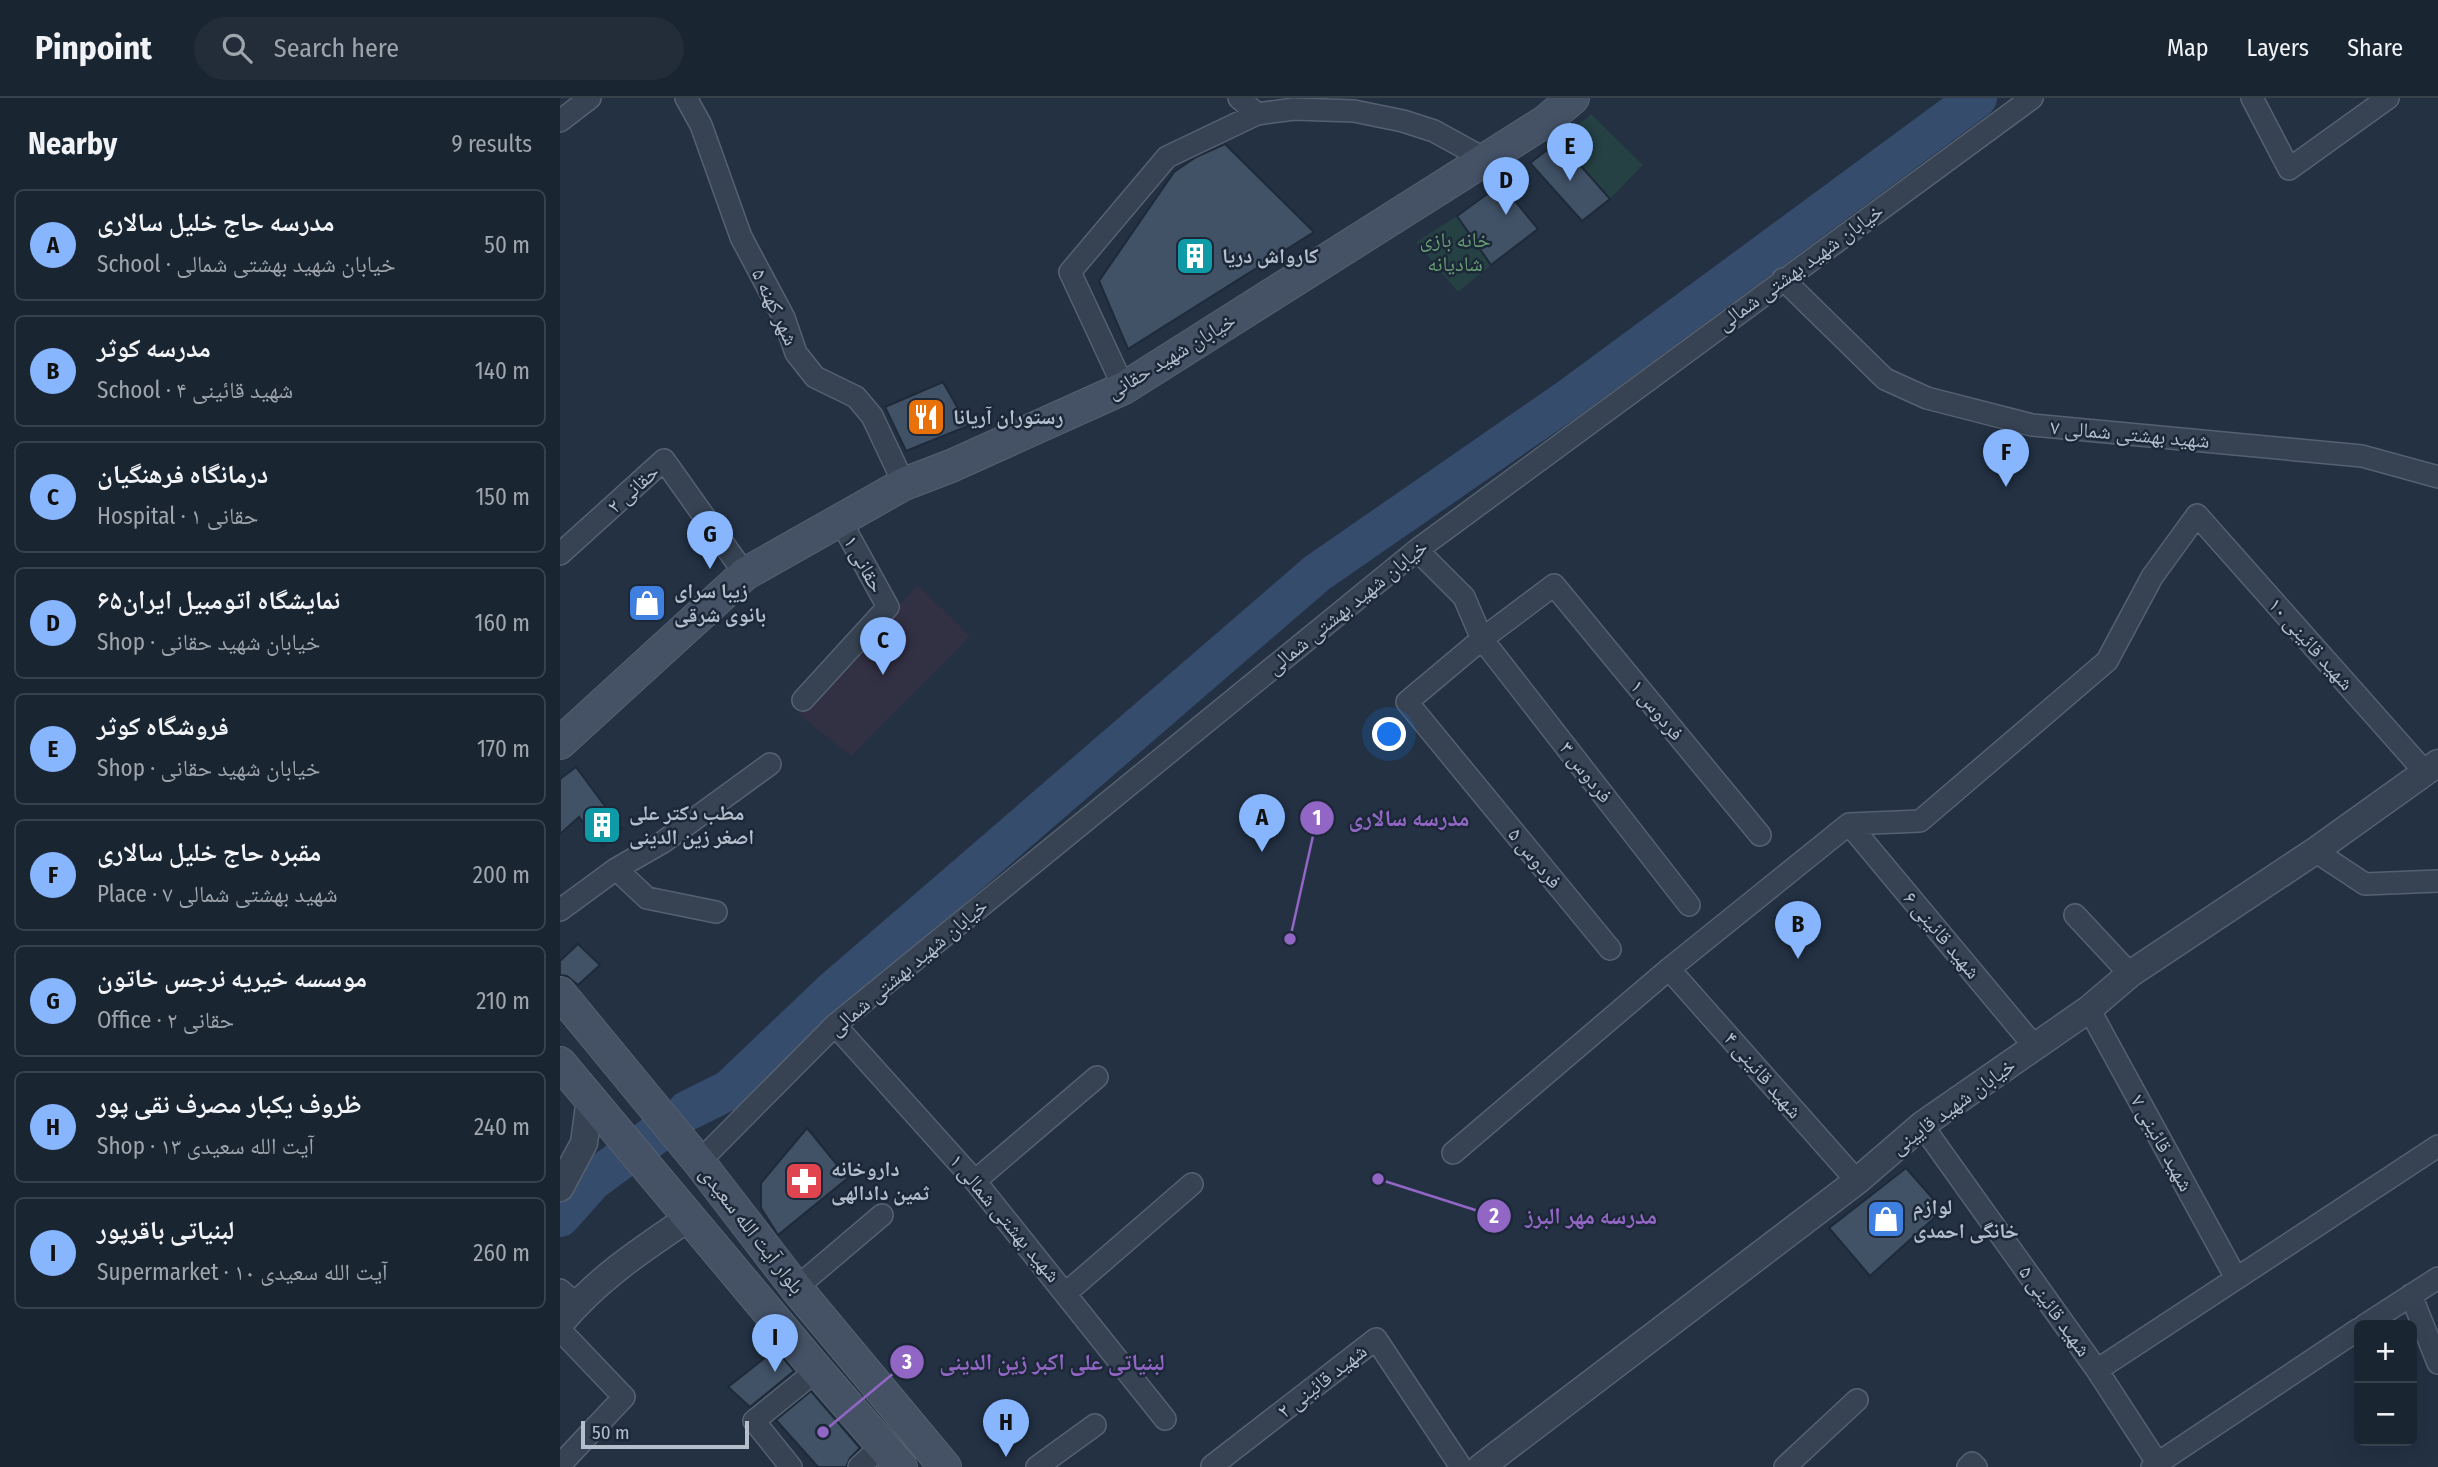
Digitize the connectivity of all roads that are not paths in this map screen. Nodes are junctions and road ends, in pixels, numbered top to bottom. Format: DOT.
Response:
graph roads {
  1 [pos="590,98"];
  2 [pos="686,98"];
  3 [pos="1239,98"];
  4 [pos="1573,98"];
  5 [pos="2032,98"];
  6 [pos="2252,98"];
  7 [pos="2388,98"];
  8 [pos="1256,114"];
  9 [pos="560,121"];
  10 [pos="1485,159"];
  11 [pos="1783,279"];
  12 [pos="1124,388"];
  13 [pos="2438,477"];
  14 [pos="904,484"];
  15 [pos="840,520"];
  16 [pos="1417,550"];
  17 [pos="560,554"];
  18 [pos="746,574"];
  19 [pos="1482,639"];
  20 [pos="803,700"];
  21 [pos="560,743"];
  22 [pos="770,764"];
  23 [pos="2431,767"];
  24 [pos="1849,824"];
  25 [pos="1760,835"];
  26 [pos="2315,851"];
  27 [pos="616,869"];
  28 [pos="2438,881"];
  29 [pos="1689,905"];
  30 [pos="560,910"];
  31 [pos="716,912"];
  32 [pos="2075,915"];
  33 [pos="1610,949"];
  34 [pos="1669,969"];
  35 [pos="2130,974"];
  36 [pos="560,993"];
  37 [pos="2089,1009"];
  38 [pos="835,1025"];
  39 [pos="2035,1046"];
  40 [pos="560,1063"];
  41 [pos="1097,1077"];
  42 [pos="590,1098"];
  43 [pos="1922,1125"];
  44 [pos="2438,1146"];
  45 [pos="1453,1153"];
  46 [pos="699,1162"];
  47 [pos="975,1181"];
  48 [pos="1857,1181"];
  49 [pos="1192,1184"];
  50 [pos="560,1188"];
  51 [pos="883,1215"];
  52 [pos="690,1217"];
  53 [pos="2236,1278"];
  54 [pos="2438,1278"];
  55 [pos="796,1289"];
  56 [pos="1066,1293"];
  57 [pos="2411,1295"];
  58 [pos="565,1306"];
  59 [pos="2373,1320"];
  60 [pos="560,1330"];
  61 [pos="2354,1332"];
  62 [pos="2438,1363"];
  63 [pos="817,1370"];
  64 [pos="2097,1370"];
  65 [pos="1857,1400"];
  66 [pos="1165,1419"];
  67 [pos="1095,1425"];
  68 [pos="892,1456"];
  69 [pos="560,1465"];
  70 [pos="1212,1466"];
  71 [pos="2156,1466"];
  72 [pos="791,1467"];
  73 [pos="859,1467"];
  74 [pos="945,1467"];
  75 [pos="1037,1467"];
  76 [pos="1461,1467"];
  77 [pos="1481,1467"];
  78 [pos="1785,1467"];
  79 [pos="1968,1467"];
  80 [pos="1976,1467"];
  1 -- 9 [label="street"];
  2 -- 14 [label="street, شهر کهنه ۵"];
  3 -- 8 [label="street"];
  4 -- 10 [label="main road, خیابان شهید حقانی"];
  5 -- 11 [label="street, خیابان شهید بهشتی شمالی"];
  6 -- 7 [label="street"];
  8 -- 10 [label="street"];
  8 -- 12 [label="street"];
  10 -- 12 [label="main road, خیابان شهید حقانی"];
  11 -- 13 [label="street, شهید بهشتی شمالی ۷"];
  11 -- 16 [label="street, خیابان شهید بهشتی شمالی"];
  12 -- 14 [label="main road, خیابان شهید حقانی"];
  14 -- 15 [label="main road, خیابان شهید حقانی"];
  15 -- 18 [label="main road, خیابان شهید حقانی"];
  15 -- 20 [label="street, حقانی ۱"];
  16 -- 19 [label="street, فردوس ۳"];
  16 -- 38 [label="street, خیابان شهید بهشتی شمالی"];
  17 -- 18 [label="street, حقانی ۲"];
  18 -- 21 [label="main road, خیابان شهید حقانی"];
  19 -- 25 [label="street, فردوس ۱"];
  19 -- 29 [label="street, فردوس ۳"];
  19 -- 33 [label="street, فردوس ۵"];
  22 -- 27 [label="street"];
  23 -- 24 [label="street, شهید قائینی ۱۰"];
  23 -- 26 [label="street, خیابان شهید قایینی"];
  24 -- 34 [label="street"];
  24 -- 39 [label="street, شهید قائینی ۶"];
  26 -- 28 [label="street"];
  26 -- 35 [label="street, خیابان شهید قایینی"];
  27 -- 30 [label="street"];
  27 -- 31 [label="street"];
  32 -- 35 [label="street"];
  34 -- 45 [label="street"];
  34 -- 48 [label="street, شهید قائینی ۴"];
  35 -- 37 [label="street, خیابان شهید قایینی"];
  36 -- 46 [label="main road, بلوار آیت الله سعیدی"];
  37 -- 39 [label="street, خیابان شهید قایینی"];
  37 -- 53 [label="street, شهید قائینی ۷"];
  38 -- 46 [label="street, خیابان شهید بهشتی شمالی"];
  38 -- 47 [label="street, شهید بهشتی شمالی ۱"];
  39 -- 43 [label="street, خیابان شهید قایینی"];
  40 -- 42 [label="main road, بلوار آیت الله سعیدی"];
  41 -- 47 [label="street"];
  42 -- 50 [label="street"];
  42 -- 52 [label="main road, بلوار آیت الله سعیدی"];
  43 -- 48 [label="street, خیابان شهید قایینی"];
  43 -- 64 [label="street, شهید قائینی ۵"];
  44 -- 53 [label="street"];
  46 -- 55 [label="main road, بلوار آیت الله سعیدی"];
  47 -- 56 [label="street, شهید بهشتی شمالی ۱"];
  48 -- 77 [label="street, خیابان شهید قایینی"];
  49 -- 56 [label="street"];
  51 -- 55 [label="street"];
  52 -- 58 [label="street"];
  52 -- 63 [label="main road, بلوار آیت الله سعیدی"];
  53 -- 64 [label="street"];
  54 -- 57 [label="street"];
  55 -- 74 [label="main road, بلوار آیت الله سعیدی"];
  56 -- 66 [label="street, شهید بهشتی شمالی ۱"];
  57 -- 59 [label="street"];
  57 -- 62 [label="street"];
  60 -- 69 [label="street"];
  61 -- 71 [label="street"];
  63 -- 68 [label="main road, بلوار آیت الله سعیدی"];
  63 -- 72 [label="street"];
  64 -- 71 [label="street, شهید قائینی ۵"];
  65 -- 78 [label="street"];
  67 -- 75 [label="street"];
  68 -- 73 [label="street"];
  70 -- 76 [label="street, شهید قائینی ۲"];
  79 -- 80 [label="street"];
}
